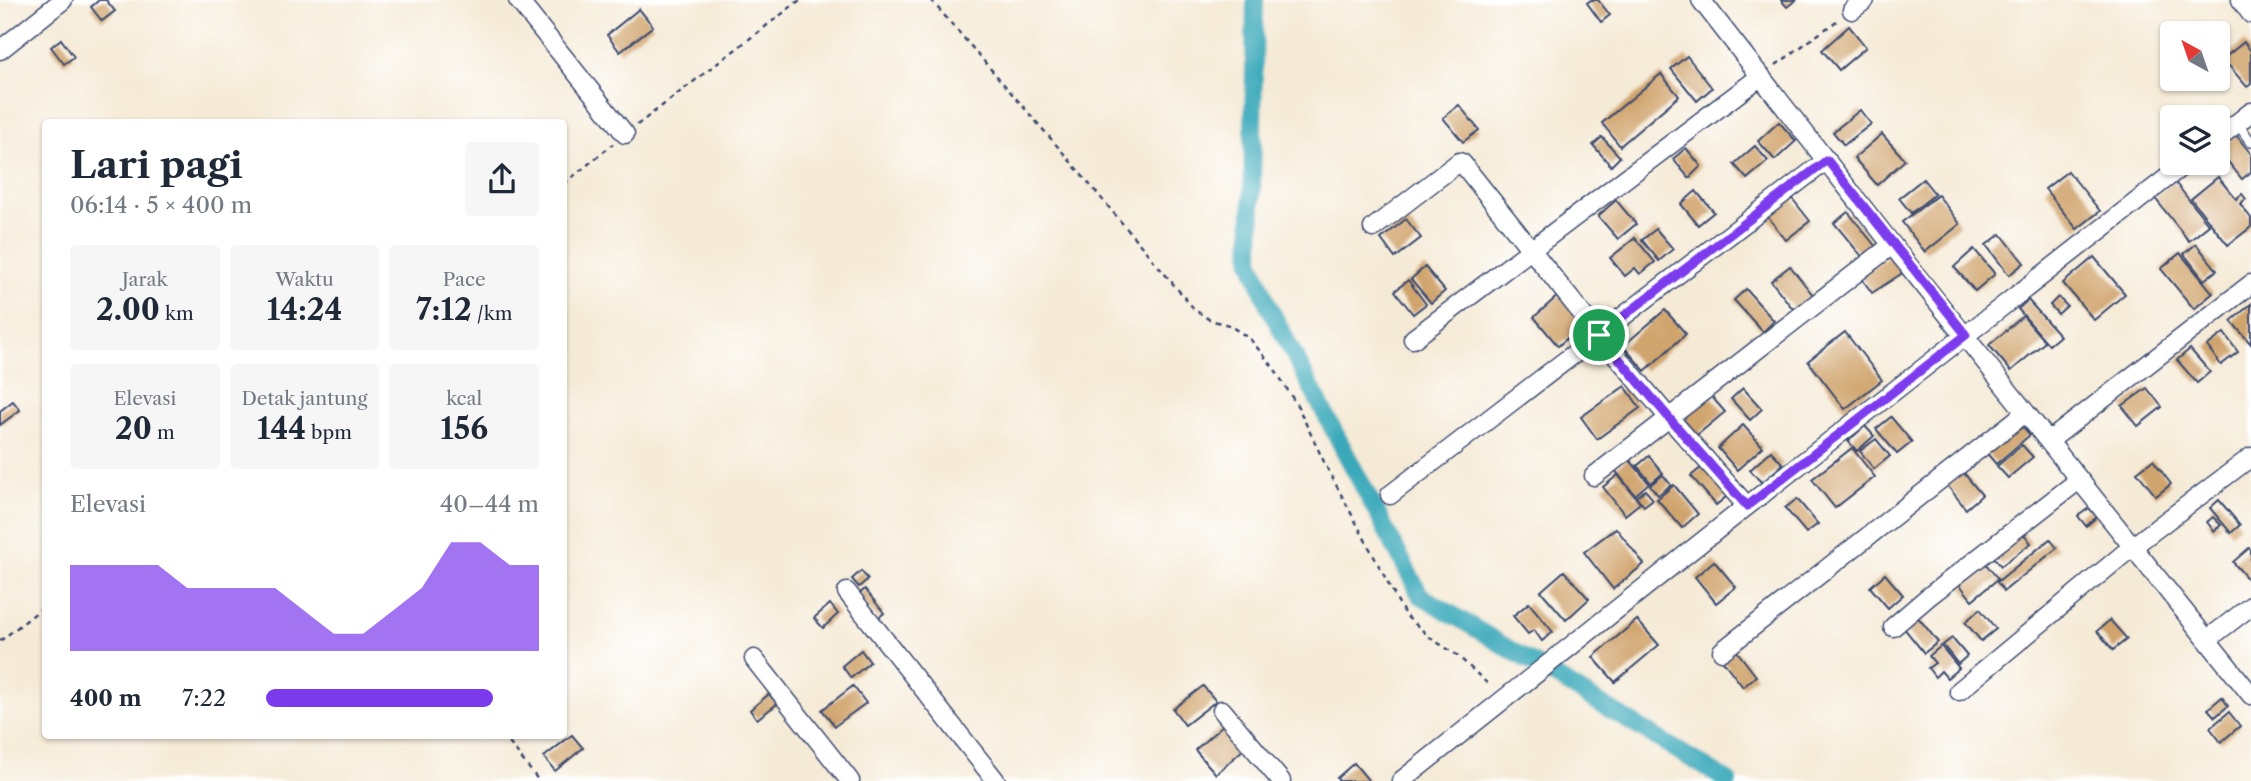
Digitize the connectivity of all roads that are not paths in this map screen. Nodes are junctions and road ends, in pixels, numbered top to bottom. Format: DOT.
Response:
graph roads {
  1 [pos="63,0"];
  2 [pos="518,0"];
  3 [pos="1701,0"];
  4 [pos="2241,0"];
  5 [pos="2251,14"];
  6 [pos="0,50"];
  7 [pos="1761,76"];
  8 [pos="2244,118"];
  9 [pos="2230,129"];
  10 [pos="625,134"];
  11 [pos="2251,142"];
  12 [pos="1827,160"];
  13 [pos="2171,175"];
  14 [pos="1373,228"];
  15 [pos="1892,245"];
  16 [pos="1530,250"];
  17 [pos="2251,284"];
  18 [pos="1599,335"];
  19 [pos="1966,335"];
  20 [pos="1413,339"];
  21 [pos="2025,413"];
  22 [pos="1670,419"];
  23 [pos="2049,441"];
  24 [pos="2251,457"];
  25 [pos="1594,476"];
  26 [pos="2079,480"];
  27 [pos="1390,495"];
  28 [pos="1747,506"];
  29 [pos="2132,547"];
  30 [pos="847,592"];
  31 [pos="2251,606"];
  32 [pos="1893,627"];
  33 [pos="2207,639"];
  34 [pos="1722,651"];
  35 [pos="754,659"];
  36 [pos="1959,691"];
  37 [pos="2251,695"];
  38 [pos="1222,709"];
  39 [pos="850,781"];
  40 [pos="996,781"];
  41 [pos="1281,781"];
  42 [pos="1401,781"];
  1 -- 6 [label="street"];
  2 -- 10 [label="street"];
  3 -- 7 [label="street"];
  4 -- 5 [label="street"];
  7 -- 12 [label="street"];
  7 -- 16 [label="street"];
  8 -- 9 [label="street"];
  8 -- 11 [label="lane"];
  12 -- 15 [label="street"];
  12 -- 18 [label="street"];
  13 -- 19 [label="street"];
  14 -- 16 [label="street"];
  15 -- 19 [label="street"];
  15 -- 22 [label="street"];
  16 -- 18 [label="street"];
  16 -- 20 [label="street"];
  17 -- 23 [label="street"];
  18 -- 22 [label="street"];
  18 -- 27 [label="street"];
  19 -- 21 [label="street"];
  19 -- 28 [label="street"];
  21 -- 23 [label="street"];
  21 -- 34 [label="street"];
  22 -- 25 [label="street"];
  22 -- 28 [label="street"];
  23 -- 26 [label="street"];
  24 -- 29 [label="street"];
  26 -- 29 [label="street"];
  26 -- 32 [label="street"];
  28 -- 42 [label="street"];
  29 -- 33 [label="street"];
  29 -- 36 [label="street"];
  30 -- 40 [label="street"];
  31 -- 33 [label="street"];
  33 -- 37 [label="street"];
  35 -- 39 [label="street"];
  38 -- 41 [label="street"];
}
